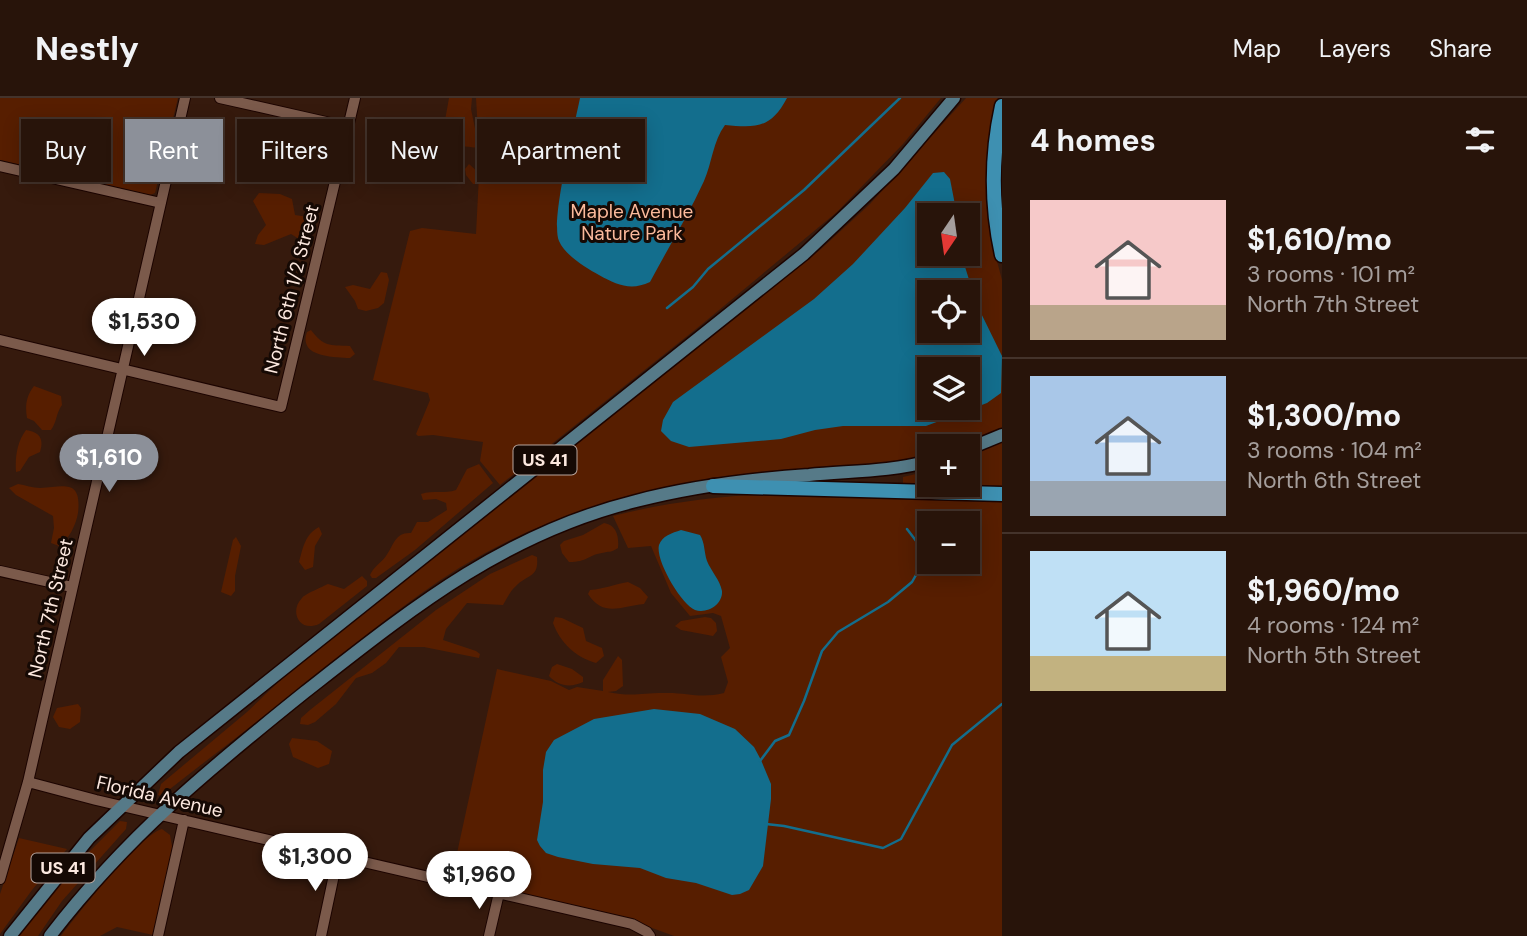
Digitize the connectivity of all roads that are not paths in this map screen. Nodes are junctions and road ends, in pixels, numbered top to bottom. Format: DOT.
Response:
graph roads {
  1 [pos="185,98"];
  2 [pos="220,98"];
  3 [pos="355,98"];
  4 [pos="954,98"];
  5 [pos="1002,106"];
  6 [pos="313,119"];
  7 [pos="350,119"];
  8 [pos="0,166"];
  9 [pos="335,182"];
  10 [pos="161,203"];
  11 [pos="1002,256"];
  12 [pos="0,340"];
  13 [pos="123,368"];
  14 [pos="1002,435"];
  15 [pos="980,444"];
  16 [pos="917,464"];
  17 [pos="713,486"];
  18 [pos="1002,494"];
  19 [pos="0,571"];
  20 [pos="72,587"];
  21 [pos="28,782"];
  22 [pos="121,806"];
  23 [pos="159,814"];
  24 [pos="184,820"];
  25 [pos="338,856"];
  26 [pos="0,879"];
  27 [pos="499,894"];
  28 [pos="10,936"];
  29 [pos="50,936"];
  30 [pos="158,936"];
  31 [pos="321,936"];
  32 [pos="489,936"];
  33 [pos="650,936"];
  1 -- 10 [label="street, North 7th Street"];
  2 -- 6 [label="street"];
  3 -- 7 [label="street, North 6th 1/2 Street"];
  4 -- 22 [label="main road, US 41"];
  5 -- 11 [label="highway"];
  8 -- 10 [label="street"];
  9 -- 13 [label="street, North 6th 1/2 Street"];
  10 -- 13 [label="street, North 7th Street"];
  12 -- 13 [label="street"];
  13 -- 20 [label="street, North 7th Street"];
  14 -- 15 [label="main road"];
  16 -- 17 [label="main road, US 41"];
  17 -- 18 [label="highway"];
  17 -- 23 [label="main road, US 41"];
  19 -- 20 [label="street"];
  20 -- 21 [label="street, North 7th Street"];
  21 -- 22 [label="street, Florida Avenue"];
  21 -- 26 [label="street, North 7th Street"];
  22 -- 23 [label="street, Florida Avenue"];
  22 -- 28 [label="main road, US 41"];
  23 -- 24 [label="street, Florida Avenue"];
  23 -- 29 [label="main road, US 41"];
  24 -- 25 [label="street, Florida Avenue"];
  24 -- 30 [label="street"];
  25 -- 27 [label="street, Florida Avenue"];
  25 -- 31 [label="street"];
  27 -- 32 [label="street"];
  27 -- 33 [label="street, Florida Avenue"];
}
